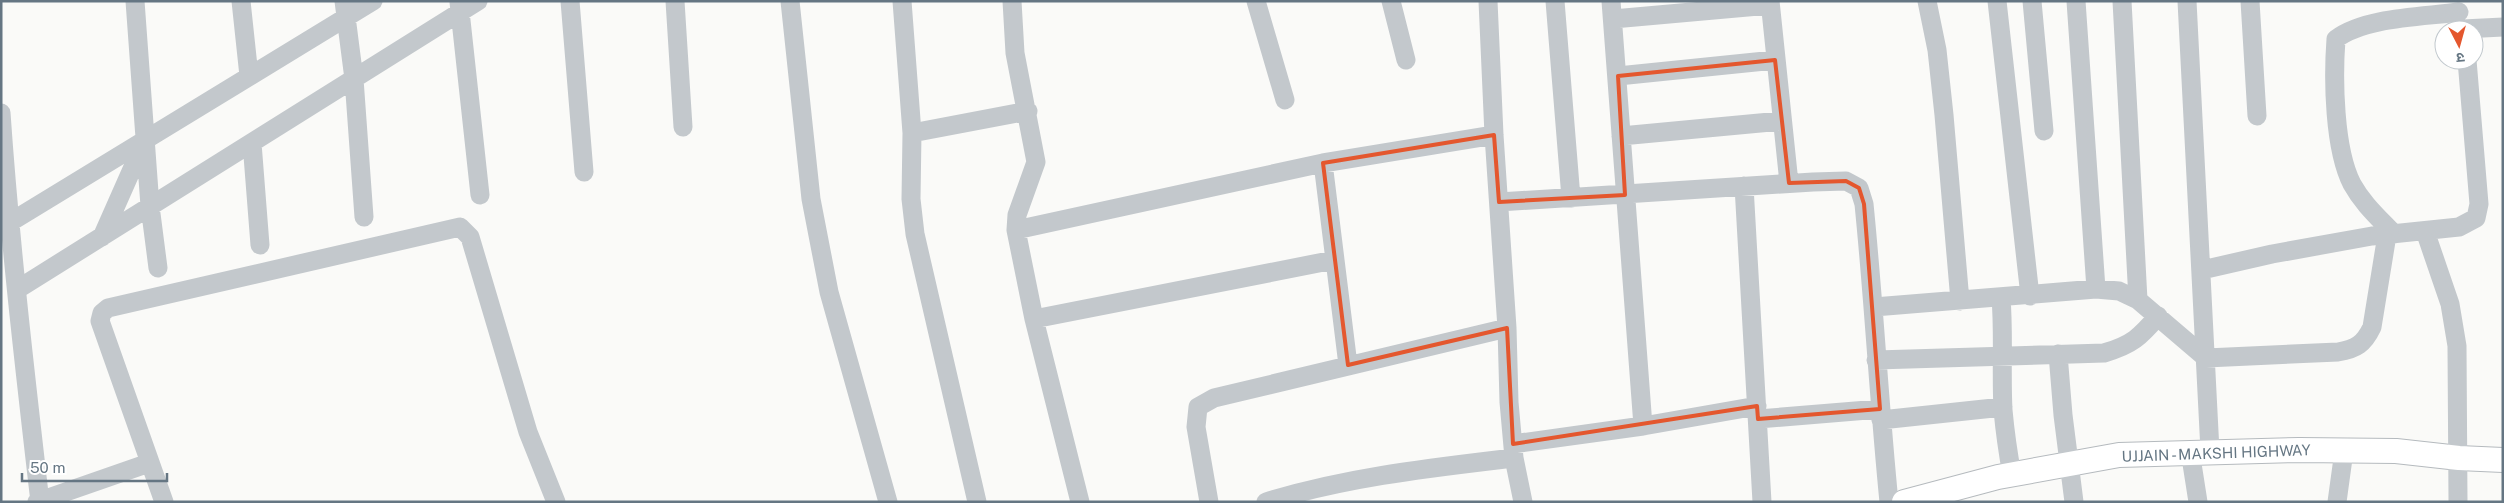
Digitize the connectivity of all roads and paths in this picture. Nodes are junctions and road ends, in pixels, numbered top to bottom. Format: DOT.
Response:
graph roads {
  1 [pos="135,1"];
  2 [pos="241,1"];
  3 [pos="373,1"];
  4 [pos="478,1"];
  5 [pos="570,1"];
  6 [pos="675,1"];
  7 [pos="790,1"];
  8 [pos="902,1"];
  9 [pos="1012,1"];
  10 [pos="1256,1"];
  11 [pos="1391,1"];
  12 [pos="1488,1"];
  13 [pos="1555,1"];
  14 [pos="1927,1"];
  15 [pos="1997,1"];
  16 [pos="2032,1"];
  17 [pos="2076,1"];
  18 [pos="2122,1"];
  19 [pos="2187,1"];
  20 [pos="2250,1"];
  21 [pos="1770,3"];
  22 [pos="460,7"];
  23 [pos="345,9"];
  24 [pos="1612,10"];
  25 [pos="2459,18"];
  26 [pos="2503,27"];
  27 [pos="1406,60"];
  28 [pos="1776,60"];
  29 [pos="2468,70"];
  30 [pos="249,76"];
  31 [pos="1618,76"];
  32 [pos="354,79"];
  33 [pos="1285,100"];
  34 [pos="1028,111"];
  35 [pos="1,113"];
  36 [pos="2257,116"];
  37 [pos="1781,121"];
  38 [pos="683,127"];
  39 [pos="2044,132"];
  40 [pos="912,133"];
  41 [pos="1494,135"];
  42 [pos="1621,136"];
  43 [pos="146,139"];
  44 [pos="252,143"];
  45 [pos="1323,162"];
  46 [pos="584,172"];
  47 [pos="1789,183"];
  48 [pos="1744,186"];
  49 [pos="480,195"];
  50 [pos="1625,195"];
  51 [pos="1571,198"];
  52 [pos="1499,202"];
  53 [pos="150,206"];
  54 [pos="364,217"];
  55 [pos="9,223"];
  56 [pos="1016,230"];
  57 [pos="2425,231"];
  58 [pos="2390,234"];
  59 [pos="102,236"];
  60 [pos="260,245"];
  61 [pos="1334,260"];
  62 [pos="158,268"];
  63 [pos="8,270"];
  64 [pos="2202,270"];
  65 [pos="18,289"];
  66 [pos="2096,289"];
  67 [pos="2030,296"];
  68 [pos="2000,298"];
  69 [pos="2138,300"];
  70 [pos="1960,301"];
  71 [pos="1874,307"];
  72 [pos="2158,316"];
  73 [pos="1034,319"];
  74 [pos="1507,328"];
  75 [pos="2058,354"];
  76 [pos="2004,356"];
  77 [pos="2206,358"];
  78 [pos="1876,360"];
  79 [pos="1348,365"];
  80 [pos="2003,407"];
  81 [pos="1758,412"];
  82 [pos="1881,414"];
  83 [pos="1643,426"];
  84 [pos="1513,451"];
  85 [pos="2200,451"];
  86 [pos="2344,451"];
  87 [pos="2459,458"];
  88 [pos="2503,460"];
  89 [pos="149,463"];
  90 [pos="2069,464"];
  91 [pos="2012,474"];
  92 [pos="1947,496"];
  93 [pos="39,501"];
  94 [pos="164,502"];
  95 [pos="556,502"];
  96 [pos="888,502"];
  97 [pos="977,502"];
  98 [pos="1080,502"];
  99 [pos="1209,502"];
  100 [pos="1266,502"];
  101 [pos="1523,502"];
  102 [pos="1762,502"];
  103 [pos="1889,502"];
  104 [pos="1904,502"];
  105 [pos="2074,502"];
  106 [pos="2198,502"];
  107 [pos="2336,502"];
  108 [pos="2458,502"];
  1 -- 43 [label="street"];
  2 -- 30 [label="street"];
  3 -- 23 [label="street"];
  4 -- 22 [label="street"];
  5 -- 46 [label="street"];
  6 -- 38 [label="street"];
  7 -- 96 [label="street"];
  8 -- 40 [label="street"];
  9 -- 34 [label="street"];
  10 -- 33 [label="street"];
  11 -- 27 [label="street"];
  12 -- 41 [label="street"];
  13 -- 51 [label="street"];
  14 -- 70 [label="street"];
  15 -- 67 [label="street"];
  16 -- 39 [label="street"];
  17 -- 66 [label="street"];
  18 -- 69 [label="street"];
  19 -- 64 [label="street"];
  20 -- 36 [label="street"];
  21 -- 24 [label="street"];
  21 -- 28 [label="street"];
  22 -- 32 [label="street"];
  22 -- 49 [label="street"];
  23 -- 30 [label="street"];
  23 -- 32 [label="street"];
  24 -- 31 [label="street"];
  25 -- 26 [label="street"];
  25 -- 58 [label="street"];
  28 -- 31 [label="street"];
  28 -- 37 [label="street"];
  29 -- 57 [label="street"];
  30 -- 43 [label="street"];
  31 -- 42 [label="street"];
  32 -- 44 [label="street"];
  32 -- 54 [label="street"];
  34 -- 40 [label="street"];
  34 -- 56 [label="street"];
  35 -- 55 [label="street"];
  37 -- 42 [label="street"];
  37 -- 47 [label="street"];
  40 -- 97 [label="street"];
  41 -- 45 [label="street"];
  41 -- 52 [label="street"];
  42 -- 50 [label="street"];
  43 -- 53 [label="street"];
  43 -- 55 [label="street"];
  43 -- 59 [label="street"];
  44 -- 53 [label="street"];
  44 -- 60 [label="street"];
  45 -- 56 [label="street"];
  45 -- 61 [label="street"];
  47 -- 48 [label="street"];
  47 -- 71 [label="street"];
  48 -- 50 [label="street"];
  48 -- 81 [label="street"];
  50 -- 51 [label="street"];
  50 -- 83 [label="street"];
  51 -- 52 [label="street"];
  52 -- 74 [label="street"];
  53 -- 59 [label="street"];
  53 -- 62 [label="street"];
  55 -- 63 [label="street"];
  56 -- 73 [label="street"];
  57 -- 58 [label="street"];
  57 -- 87 [label="street"];
  58 -- 64 [label="street"];
  58 -- 77 [label="street"];
  59 -- 65 [label="street"];
  61 -- 73 [label="street"];
  61 -- 79 [label="street"];
  63 -- 65 [label="street"];
  64 -- 77 [label="street"];
  65 -- 93 [label="street"];
  66 -- 67 [label="street"];
  66 -- 69 [label="street"];
  67 -- 68 [label="street"];
  68 -- 70 [label="street"];
  68 -- 76 [label="street"];
  69 -- 72 [label="street"];
  70 -- 71 [label="street"];
  71 -- 78 [label="street"];
  72 -- 75 [label="street"];
  72 -- 77 [label="street"];
  73 -- 98 [label="street"];
  74 -- 79 [label="street"];
  74 -- 84 [label="street"];
  75 -- 76 [label="street"];
  75 -- 90 [label="street"];
  76 -- 78 [label="street"];
  76 -- 80 [label="street"];
  77 -- 85 [label="street"];
  78 -- 82 [label="street"];
  79 -- 99 [label="street"];
  80 -- 82 [label="street"];
  80 -- 91 [label="street"];
  81 -- 82 [label="street"];
  81 -- 83 [label="street"];
  81 -- 102 [label="street"];
  82 -- 103 [label="street"];
  83 -- 84 [label="street"];
  84 -- 100 [label="street"];
  84 -- 101 [label="street"];
  85 -- 86 [label="main road, UJJAIN - MAKSHI HIGHWAY"];
  85 -- 90 [label="main road, UJJAIN - MAKSHI HIGHWAY"];
  85 -- 106 [label="street"];
  86 -- 87 [label="main road, UJJAIN - MAKSHI HIGHWAY"];
  86 -- 107 [label="street"];
  87 -- 88 [label="main road, UJJAIN - MAKSHI HIGHWAY"];
  87 -- 108 [label="street"];
  89 -- 93 [label="street"];
  89 -- 94 [label="street"];
  89 -- 95 [label="street"];
  90 -- 91 [label="main road, UJJAIN - MAKSHI HIGHWAY"];
  90 -- 105 [label="street"];
  91 -- 92 [label="main road, UJJAIN - MAKSHI HIGHWAY"];
  92 -- 104 [label="main road, UJJAIN - MAKSHI HIGHWAY"];
}
